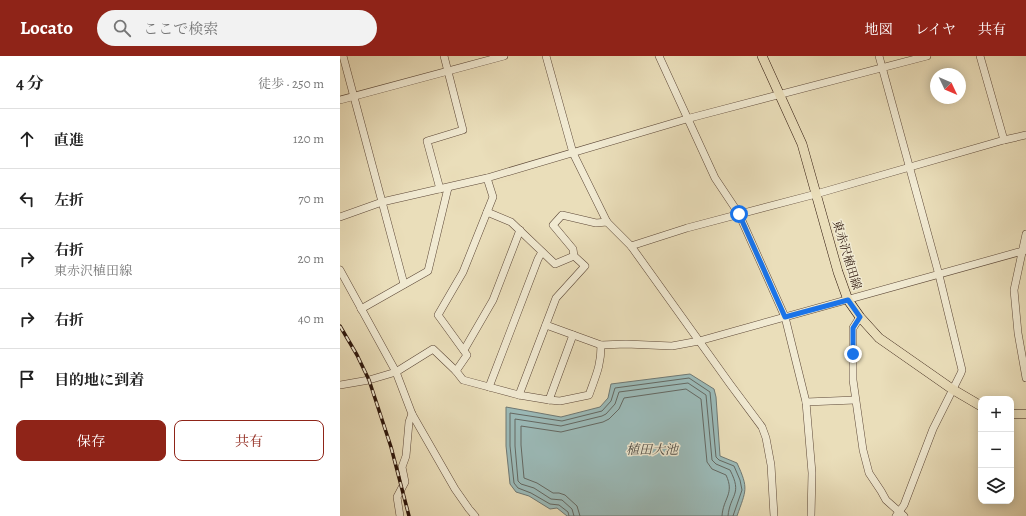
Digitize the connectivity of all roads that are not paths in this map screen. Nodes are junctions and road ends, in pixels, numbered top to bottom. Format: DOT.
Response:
graph roads {
  1 [pos="343,56"];
  2 [pos="444,56"];
  3 [pos="504,56"];
  4 [pos="546,56"];
  5 [pos="659,56"];
  6 [pos="762,56"];
  7 [pos="879,56"];
  8 [pos="927,56"];
  9 [pos="980,56"];
  10 [pos="882,68"];
  11 [pos="448,71"];
  12 [pos="354,96"];
  13 [pos="780,96"];
  14 [pos="340,100"];
  15 [pos="688,119"];
  16 [pos="1026,135"];
  17 [pos="1004,140"];
  18 [pos="573,153"];
  19 [pos="909,167"];
  20 [pos="487,178"];
  21 [pos="448,188"];
  22 [pos="440,189"];
  23 [pos="816,194"];
  24 [pos="382,202"];
  25 [pos="488,212"];
  26 [pos="739,214"];
  27 [pos="340,217"];
  28 [pos="607,222"];
  29 [pos="520,230"];
  30 [pos="1026,234"];
  31 [pos="631,246"];
  32 [pos="1024,250"];
  33 [pos="542,252"];
  34 [pos="574,256"];
  35 [pos="340,270"];
  36 [pos="939,275"];
  37 [pos="404,284"];
  38 [pos="848,300"];
  39 [pos="361,309"];
  40 [pos="785,317"];
  41 [pos="860,317"];
  42 [pos="546,325"];
  43 [pos="573,335"];
  44 [pos="699,341"];
  45 [pos="601,345"];
  46 [pos="464,350"];
  47 [pos="456,371"];
  48 [pos="396,372"];
  49 [pos="1026,375"];
  50 [pos="340,385"];
  51 [pos="489,387"];
  52 [pos="952,389"];
  53 [pos="519,395"];
  54 [pos="549,400"];
  55 [pos="855,400"];
  56 [pos="806,402"];
  57 [pos="978,404"];
  58 [pos="412,414"];
  59 [pos="1014,414"];
  60 [pos="1026,414"];
  61 [pos="900,515"];
  62 [pos="400,516"];
  63 [pos="475,516"];
  64 [pos="774,516"];
  65 [pos="811,516"];
  1 -- 12 [label="street"];
  2 -- 11 [label="street"];
  3 -- 11 [label="street"];
  4 -- 18 [label="street"];
  5 -- 15 [label="street"];
  6 -- 13 [label="main road, 東赤沢植田線"];
  7 -- 10 [label="street"];
  8 -- 10 [label="street"];
  9 -- 17 [label="street"];
  10 -- 13 [label="street"];
  10 -- 19 [label="street"];
  11 -- 12 [label="street"];
  11 -- 22 [label="street"];
  12 -- 14 [label="street"];
  12 -- 24 [label="street"];
  13 -- 15 [label="street"];
  13 -- 23 [label="main road, 東赤沢植田線"];
  15 -- 18 [label="street"];
  15 -- 26 [label="street"];
  16 -- 17 [label="street"];
  17 -- 19 [label="street"];
  18 -- 20 [label="street"];
  18 -- 28 [label="street"];
  19 -- 23 [label="street"];
  19 -- 36 [label="street"];
  20 -- 21 [label="street"];
  20 -- 25 [label="street"];
  21 -- 22 [label="street"];
  21 -- 37 [label="street"];
  22 -- 24 [label="street"];
  23 -- 26 [label="street"];
  23 -- 38 [label="main road, 東赤沢植田線"];
  24 -- 27 [label="street"];
  24 -- 37 [label="street"];
  25 -- 29 [label="street"];
  25 -- 46 [label="street"];
  26 -- 31 [label="street"];
  26 -- 40 [label="street"];
  28 -- 31 [label="street"];
  28 -- 34 [label="street"];
  29 -- 33 [label="street"];
  29 -- 46 [label="street"];
  30 -- 32 [label="street"];
  31 -- 44 [label="street"];
  32 -- 36 [label="street"];
  32 -- 49 [label="street"];
  33 -- 34 [label="street"];
  33 -- 51 [label="street"];
  34 -- 42 [label="street"];
  35 -- 39 [label="street"];
  36 -- 38 [label="street"];
  36 -- 52 [label="street"];
  37 -- 39 [label="street"];
  38 -- 40 [label="street"];
  38 -- 41 [label="main road, 東赤沢植田線"];
  39 -- 48 [label="street"];
  40 -- 44 [label="street"];
  40 -- 56 [label="street"];
  41 -- 52 [label="main road, 東赤沢植田線"];
  41 -- 55 [label="street"];
  42 -- 43 [label="street"];
  42 -- 53 [label="street"];
  43 -- 45 [label="street"];
  43 -- 54 [label="street"];
  44 -- 45 [label="street"];
  44 -- 64 [label="street"];
  45 -- 54 [label="street"];
  46 -- 47 [label="street"];
  47 -- 48 [label="street"];
  47 -- 51 [label="street"];
  48 -- 50 [label="street"];
  48 -- 58 [label="street"];
  51 -- 53 [label="street"];
  52 -- 57 [label="main road, 東赤沢植田線"];
  52 -- 61 [label="street"];
  53 -- 54 [label="street"];
  55 -- 56 [label="street"];
  55 -- 61 [label="street"];
  56 -- 65 [label="street"];
  58 -- 62 [label="street"];
  58 -- 63 [label="street"];
  59 -- 60 [label="main road"];
}
